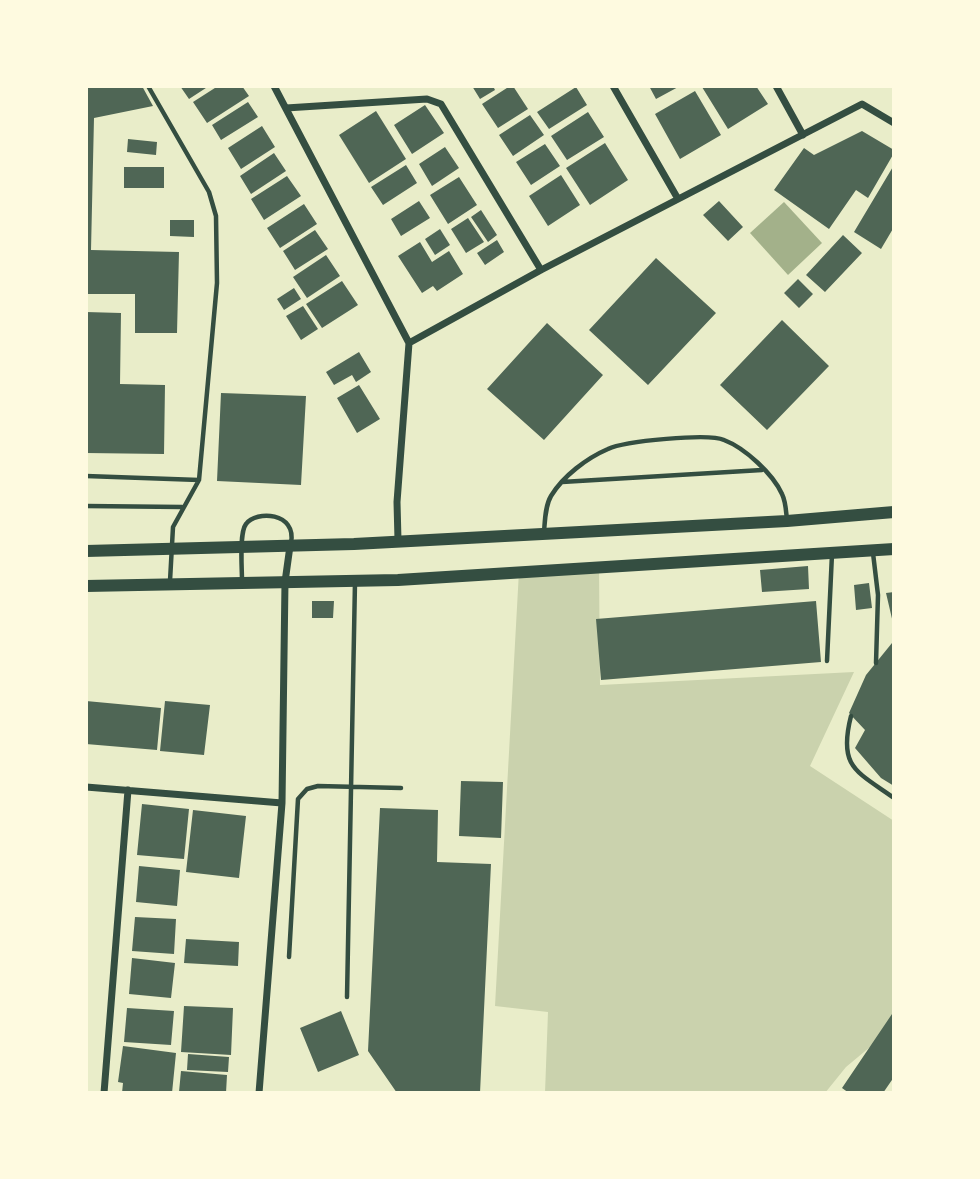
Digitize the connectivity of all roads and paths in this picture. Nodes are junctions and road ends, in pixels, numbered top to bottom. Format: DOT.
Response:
graph roads {
  1 [pos="148,86"];
  2 [pos="274,86"];
  3 [pos="613,86"];
  4 [pos="776,86"];
  5 [pos="286,108"];
  6 [pos="894,123"];
  7 [pos="803,135"];
  8 [pos="678,200"];
  9 [pos="541,270"];
  10 [pos="409,343"];
  11 [pos="764,470"];
  12 [pos="86,477"];
  13 [pos="199,480"];
  14 [pos="561,482"];
  15 [pos="86,506"];
  16 [pos="182,507"];
  17 [pos="894,512"];
  18 [pos="787,521"];
  19 [pos="544,532"];
  20 [pos="398,540"];
  21 [pos="290,546"];
  22 [pos="242,547"];
  23 [pos="894,549"];
  24 [pos="172,550"];
  25 [pos="86,551"];
  26 [pos="873,551"];
  27 [pos="832,553"];
  28 [pos="355,581"];
  29 [pos="285,582"];
  30 [pos="242,584"];
  31 [pos="86,586"];
  32 [pos="170,586"];
  33 [pos="827,661"];
  34 [pos="876,663"];
  35 [pos="851,716"];
  36 [pos="86,787"];
  37 [pos="350,788"];
  38 [pos="401,788"];
  39 [pos="128,790"];
  40 [pos="894,798"];
  41 [pos="282,803"];
  42 [pos="289,957"];
  43 [pos="347,997"];
  44 [pos="104,1093"];
  45 [pos="259,1093"];
  1 -- 13 [label="lane"];
  2 -- 5 [label="street"];
  3 -- 8 [label="street"];
  4 -- 7 [label="street"];
  5 -- 9 [label="street"];
  5 -- 10 [label="street"];
  6 -- 7 [label="street"];
  7 -- 8 [label="street"];
  8 -- 9 [label="street"];
  9 -- 10 [label="street"];
  10 -- 20 [label="street"];
  11 -- 14 [label="lane"];
  11 -- 14 [label="lane"];
  11 -- 18 [label="lane"];
  12 -- 13 [label="lane"];
  13 -- 16 [label="lane"];
  14 -- 19 [label="lane"];
  15 -- 16 [label="lane"];
  16 -- 24 [label="lane"];
  17 -- 18 [label="street"];
  18 -- 19 [label="street"];
  19 -- 20 [label="street"];
  20 -- 21 [label="street"];
  21 -- 22 [label="street"];
  21 -- 22 [label="lane"];
  21 -- 29 [label="street"];
  22 -- 24 [label="street"];
  22 -- 30 [label="lane"];
  23 -- 26 [label="street"];
  24 -- 25 [label="street"];
  24 -- 32 [label="lane"];
  26 -- 27 [label="street"];
  26 -- 34 [label="lane"];
  27 -- 28 [label="street"];
  27 -- 33 [label="lane"];
  28 -- 29 [label="street"];
  28 -- 37 [label="lane"];
  29 -- 30 [label="street"];
  29 -- 41 [label="street"];
  30 -- 32 [label="street"];
  31 -- 32 [label="street"];
  35 -- 40 [label="lane"];
  36 -- 39 [label="street"];
  37 -- 38 [label="lane"];
  37 -- 42 [label="lane"];
  37 -- 43 [label="lane"];
  39 -- 41 [label="street"];
  39 -- 44 [label="street"];
  41 -- 45 [label="street"];
}
